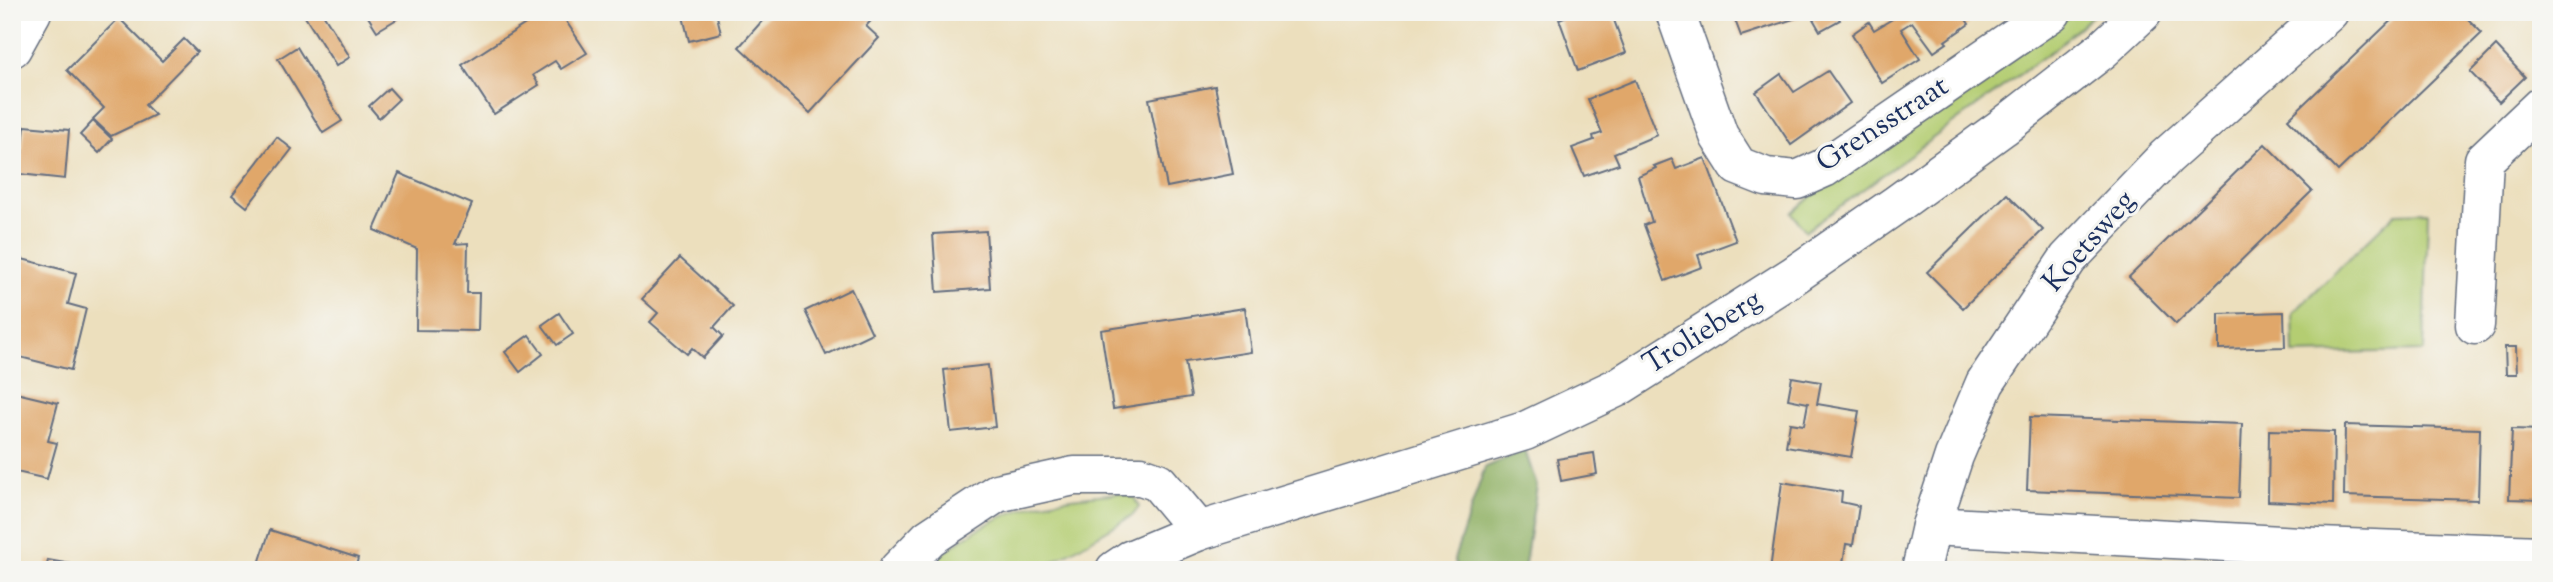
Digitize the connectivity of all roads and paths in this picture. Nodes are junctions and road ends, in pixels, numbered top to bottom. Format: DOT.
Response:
graph roads {
  1 [pos="32,12"];
  2 [pos="1675,12"];
  3 [pos="2052,12"];
  4 [pos="2143,12"];
  5 [pos="2329,12"];
  6 [pos="12,48"];
  7 [pos="2541,106"];
  8 [pos="2475,325"];
  9 [pos="1931,526"];
  10 [pos="1199,531"];
  11 [pos="2541,555"];
  12 [pos="2318,559"];
  13 [pos="898,570"];
  14 [pos="1115,570"];
  15 [pos="1921,570"];
  1 -- 6 [label="street"];
  2 -- 3 [label="street, Grensstraat"];
  4 -- 10 [label="street, Trolieberg"];
  5 -- 9 [label="street, Koetsweg"];
  7 -- 8 [label="street"];
  9 -- 12 [label="street"];
  9 -- 15 [label="street, Koetsweg"];
  10 -- 13 [label="street"];
  10 -- 14 [label="street, Trolieberg"];
  11 -- 12 [label="street"];
}
